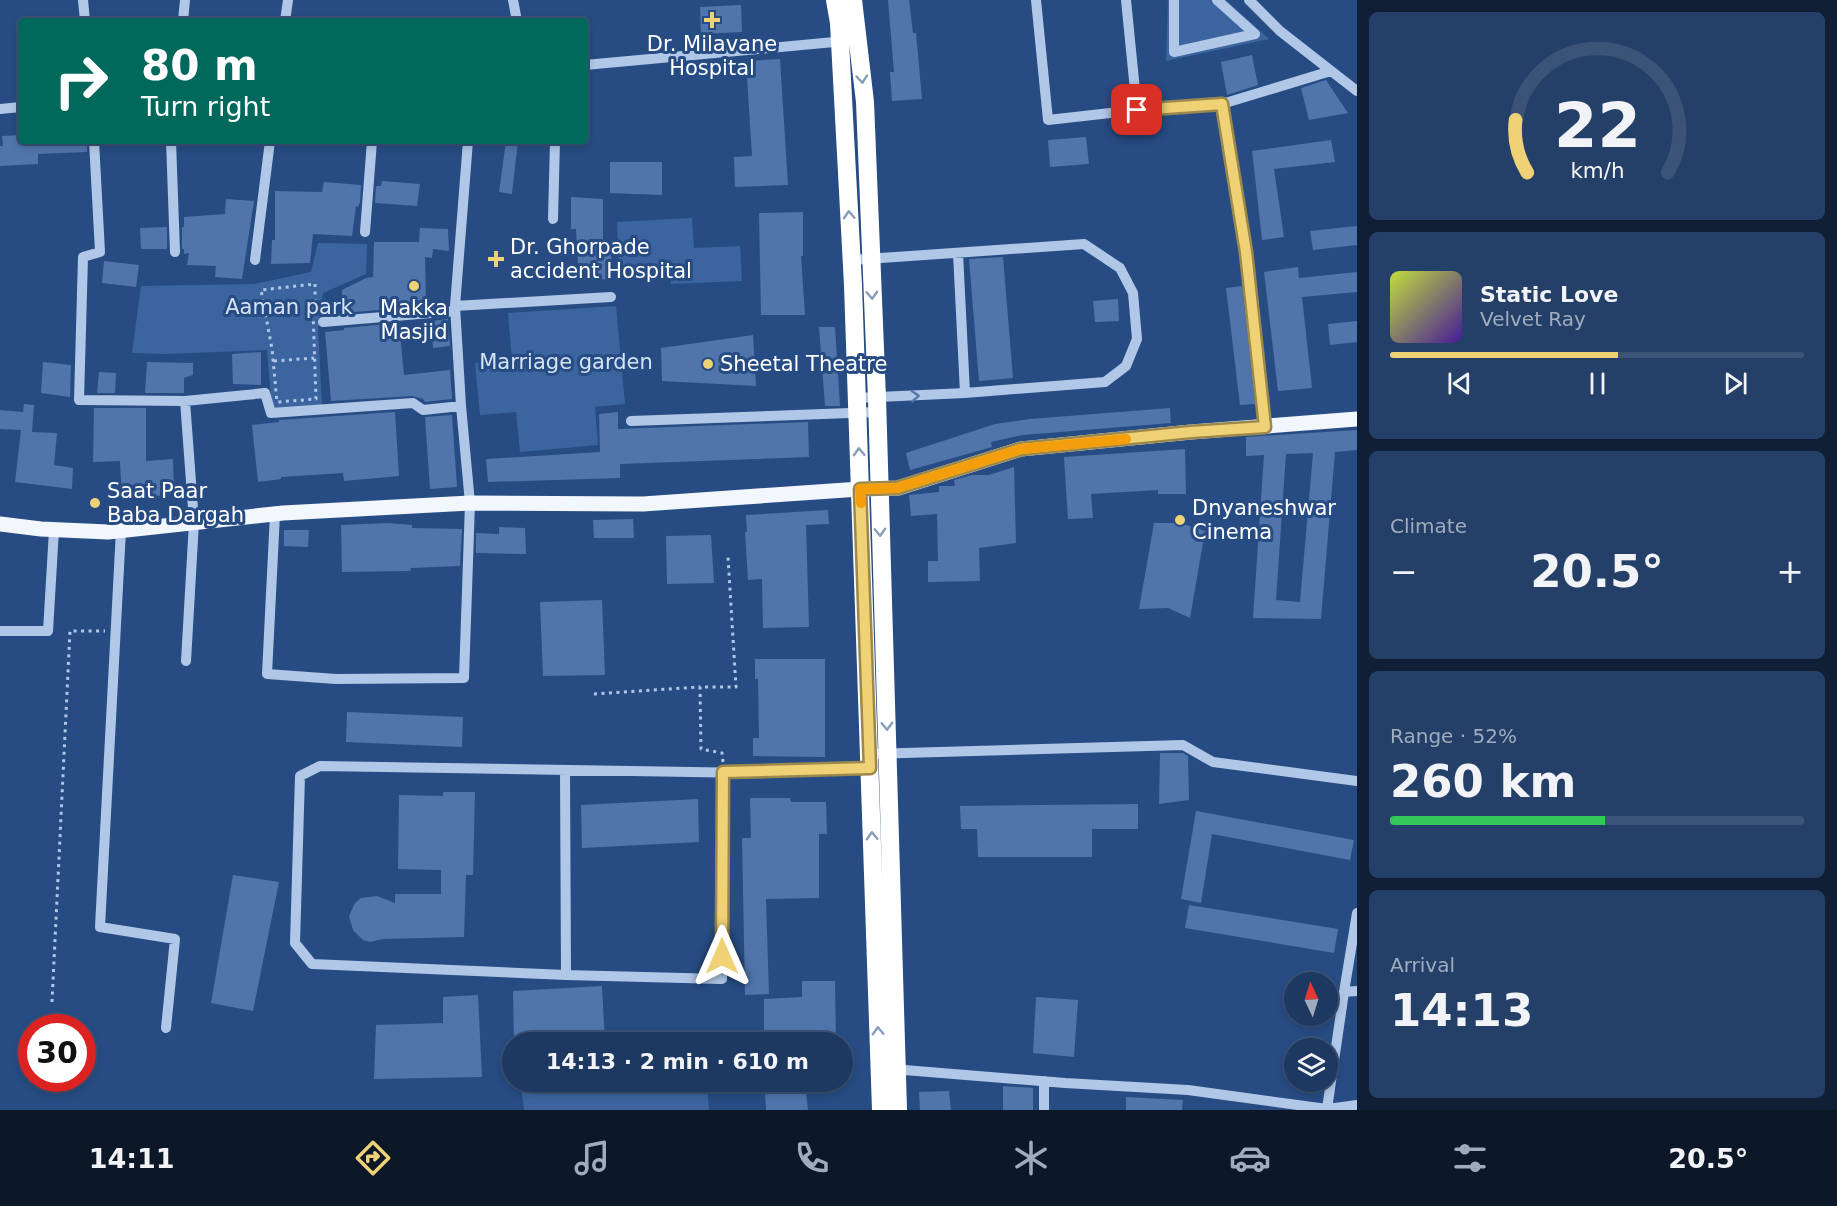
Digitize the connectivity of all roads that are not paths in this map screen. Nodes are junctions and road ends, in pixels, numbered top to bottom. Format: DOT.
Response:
graph roads {
  1 [pos="83,0"];
  2 [pos="185,0"];
  3 [pos="288,0"];
  4 [pos="513,0"];
  5 [pos="835,0"];
  6 [pos="853,0"];
  7 [pos="1036,0"];
  8 [pos="1126,0"];
  9 [pos="1174,0"];
  10 [pos="1217,0"];
  11 [pos="1249,0"];
  12 [pos="85,18"];
  13 [pos="183,18"];
  14 [pos="285,18"];
  15 [pos="516,18"];
  16 [pos="859,40"];
  17 [pos="840,41"];
  18 [pos="588,64"];
  19 [pos="1331,71"];
  20 [pos="1357,91"];
  21 [pos="1222,104"];
  22 [pos="18,107"];
  23 [pos="0,110"];
  24 [pos="1137,110"];
  25 [pos="94,144"];
  26 [pos="171,144"];
  27 [pos="270,144"];
  28 [pos="372,144"];
  29 [pos="468,144"];
  30 [pos="555,144"];
  31 [pos="553,219"];
  32 [pos="365,232"];
  33 [pos="175,252"];
  34 [pos="958,253"];
  35 [pos="871,258"];
  36 [pos="255,260"];
  37 [pos="852,260"];
  38 [pos="611,297"];
  39 [pos="455,308"];
  40 [pos="323,322"];
  41 [pos="965,393"];
  42 [pos="185,401"];
  43 [pos="857,405"];
  44 [pos="877,405"];
  45 [pos="461,406"];
  46 [pos="1357,419"];
  47 [pos="631,421"];
  48 [pos="1265,427"];
  49 [pos="860,489"];
  50 [pos="879,489"];
  51 [pos="470,503"];
  52 [pos="275,514"];
  53 [pos="194,522"];
  54 [pos="0,524"];
  55 [pos="54,530"];
  56 [pos="121,530"];
  57 [pos="0,631"];
  58 [pos="186,661"];
  59 [pos="888,754"];
  60 [pos="869,761"];
  61 [pos="565,770"];
  62 [pos="723,772"];
  63 [pos="1357,781"];
  64 [pos="883,907"];
  65 [pos="1357,913"];
  66 [pos="566,975"];
  67 [pos="1357,991"];
  68 [pos="1344,992"];
  69 [pos="166,1028"];
  70 [pos="888,1069"];
  71 [pos="1044,1081"];
  72 [pos="1357,1105"];
  73 [pos="1324,1109"];
  74 [pos="881,1110"];
  75 [pos="898,1110"];
  76 [pos="1044,1110"];
  1 -- 12 [label="street"];
  2 -- 13 [label="street"];
  3 -- 14 [label="street"];
  4 -- 15 [label="street"];
  5 -- 17 [label="highway"];
  6 -- 16 [label="highway"];
  7 -- 24 [label="street"];
  8 -- 24 [label="street"];
  9 -- 10 [label="street"];
  11 -- 19 [label="street"];
  16 -- 17 [label="street"];
  16 -- 35 [label="highway, one-way"];
  17 -- 18 [label="street"];
  37 -- 17 [label="highway, one-way"];
  19 -- 20 [label="street"];
  19 -- 21 [label="street"];
  21 -- 24 [label="street"];
  21 -- 48 [label="street"];
  22 -- 23 [label="street"];
  25 -- 42 [label="street"];
  26 -- 33 [label="street"];
  27 -- 36 [label="street"];
  28 -- 32 [label="street"];
  29 -- 39 [label="street"];
  30 -- 31 [label="street"];
  34 -- 35 [label="street"];
  34 -- 41 [label="street"];
  34 -- 41 [label="street"];
  35 -- 37 [label="street"];
  35 -- 44 [label="highway, one-way"];
  37 -- 43 [label="highway"];
  38 -- 39 [label="street"];
  39 -- 40 [label="street"];
  39 -- 45 [label="street"];
  44 -- 41 [label="street, one-way"];
  42 -- 45 [label="street"];
  42 -- 53 [label="street"];
  43 -- 44 [label="street"];
  43 -- 47 [label="street"];
  49 -- 43 [label="highway, one-way"];
  44 -- 50 [label="highway"];
  45 -- 51 [label="street"];
  46 -- 48 [label="main road"];
  48 -- 50 [label="main road"];
  49 -- 50 [label="main road"];
  49 -- 51 [label="main road"];
  49 -- 60 [label="highway"];
  50 -- 59 [label="highway, one-way"];
  51 -- 52 [label="main road"];
  51 -- 52 [label="street"];
  52 -- 53 [label="main road"];
  53 -- 56 [label="main road"];
  53 -- 58 [label="street"];
  54 -- 55 [label="main road"];
  55 -- 56 [label="main road"];
  55 -- 57 [label="street"];
  56 -- 69 [label="street"];
  59 -- 60 [label="street"];
  59 -- 63 [label="street"];
  59 -- 64 [label="highway"];
  60 -- 62 [label="street"];
  64 -- 60 [label="highway, one-way"];
  61 -- 62 [label="street"];
  61 -- 66 [label="street"];
  61 -- 66 [label="street"];
  62 -- 66 [label="street"];
  64 -- 70 [label="highway"];
  65 -- 68 [label="street"];
  67 -- 68 [label="street"];
  68 -- 73 [label="street"];
  70 -- 71 [label="street"];
  70 -- 74 [label="highway"];
  70 -- 75 [label="highway"];
  71 -- 73 [label="street"];
  71 -- 76 [label="street"];
  72 -- 73 [label="street"];
}
